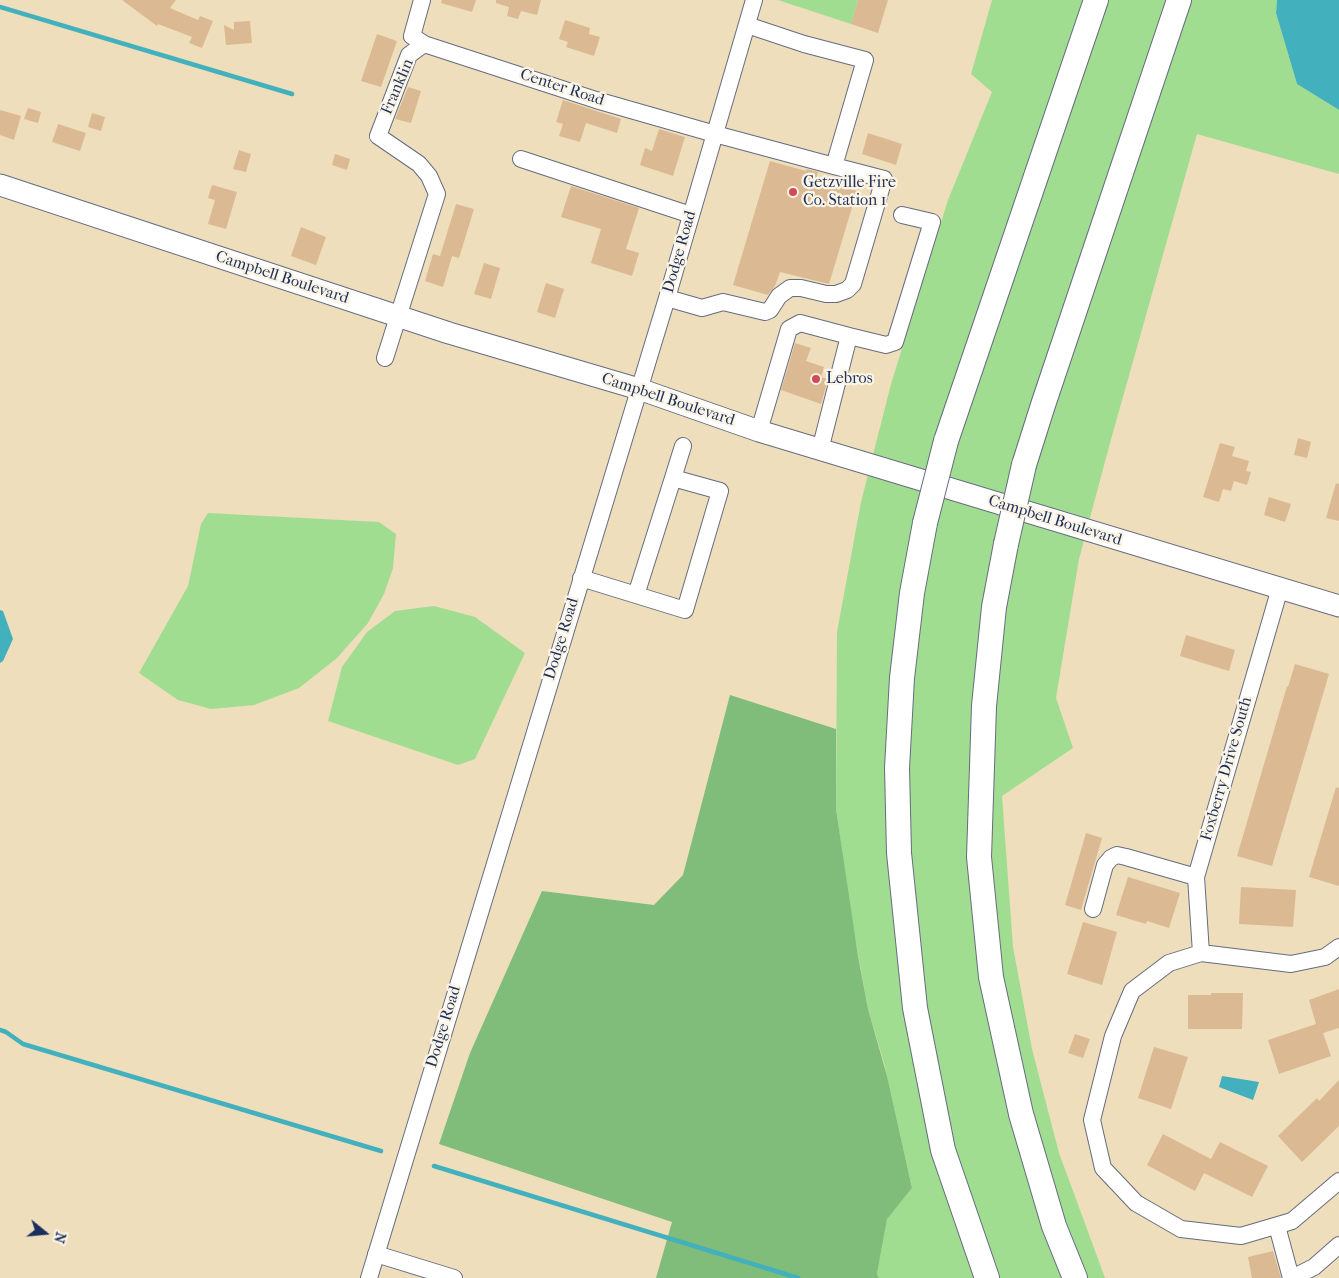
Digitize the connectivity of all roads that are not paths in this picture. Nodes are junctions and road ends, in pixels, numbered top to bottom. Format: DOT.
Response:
graph roads {
  1 [pos="422,0"];
  2 [pos="754,0"];
  3 [pos="1096,0"];
  4 [pos="1179,0"];
  5 [pos="746,25"];
  6 [pos="418,40"];
  7 [pos="715,134"];
  8 [pos="521,159"];
  9 [pos="834,166"];
  10 [pos="0,185"];
  11 [pos="902,214"];
  12 [pos="691,215"];
  13 [pos="667,298"];
  14 [pos="399,317"];
  15 [pos="849,336"];
  16 [pos="386,358"];
  17 [pos="639,389"];
  18 [pos="759,431"];
  19 [pos="683,446"];
  20 [pos="820,450"];
  21 [pos="673,478"];
  22 [pos="581,578"];
  23 [pos="1280,588"];
  24 [pos="636,595"];
  25 [pos="1339,606"];
  26 [pos="1196,877"];
  27 [pos="1092,909"];
  28 [pos="1339,947"];
  29 [pos="1201,954"];
  30 [pos="1339,1181"];
  31 [pos="1277,1226"];
  32 [pos="1339,1245"];
  33 [pos="376,1254"];
  34 [pos="369,1278"];
  35 [pos="454,1278"];
  36 [pos="987,1278"];
  37 [pos="1075,1278"];
  38 [pos="1291,1278"];
  1 -- 6 [label="street"];
  2 -- 5 [label="street, Dodge Road"];
  3 -- 36 [label="highway, bridge"];
  4 -- 37 [label="highway, bridge"];
  5 -- 7 [label="street, Dodge Road"];
  5 -- 9 [label="street"];
  6 -- 7 [label="street, Center Road"];
  6 -- 14 [label="street, Franklin"];
  7 -- 9 [label="street, Center Road"];
  7 -- 12 [label="street, Dodge Road"];
  8 -- 12 [label="street"];
  9 -- 13 [label="street, Center Road"];
  10 -- 14 [label="main road, Campbell Boulevard"];
  11 -- 15 [label="street"];
  12 -- 13 [label="street, Dodge Road"];
  13 -- 17 [label="street, Dodge Road"];
  14 -- 16 [label="street"];
  14 -- 17 [label="main road, Campbell Boulevard"];
  15 -- 18 [label="street"];
  15 -- 20 [label="street"];
  17 -- 18 [label="main road, Campbell Boulevard"];
  17 -- 22 [label="street, Dodge Road"];
  18 -- 20 [label="main road, Campbell Boulevard"];
  19 -- 21 [label="street"];
  20 -- 23 [label="main road, Campbell Boulevard"];
  21 -- 24 [label="street"];
  21 -- 24 [label="street"];
  22 -- 24 [label="street"];
  22 -- 33 [label="street, Dodge Road"];
  23 -- 25 [label="main road, Campbell Boulevard"];
  23 -- 26 [label="street, Foxberry Drive South"];
  26 -- 27 [label="street"];
  26 -- 29 [label="street, Foxberry Drive South"];
  28 -- 29 [label="street"];
  29 -- 31 [label="street"];
  30 -- 31 [label="street"];
  31 -- 38 [label="street"];
  32 -- 38 [label="street"];
  33 -- 34 [label="street, Dodge Road"];
  33 -- 35 [label="street"];
}
